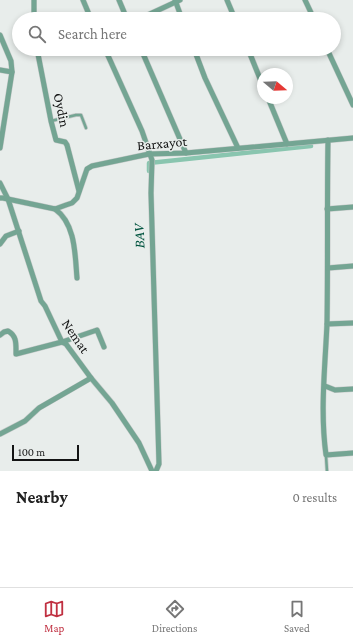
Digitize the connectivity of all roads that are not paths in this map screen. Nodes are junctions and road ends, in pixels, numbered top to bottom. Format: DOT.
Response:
graph roads {
  1 [pos="34,0"];
  2 [pos="83,0"];
  3 [pos="119,0"];
  4 [pos="227,0"];
  5 [pos="305,0"];
  6 [pos="177,1"];
  7 [pos="34,12"];
  8 [pos="88,12"];
  9 [pos="124,12"];
  10 [pos="154,12"];
  11 [pos="180,12"];
  12 [pos="232,12"];
  13 [pos="311,12"];
  14 [pos="0,35"];
  15 [pos="38,56"];
  16 [pos="107,56"];
  17 [pos="144,56"];
  18 [pos="197,56"];
  19 [pos="251,56"];
  20 [pos="330,56"];
  21 [pos="0,70"];
  22 [pos="257,71"];
  23 [pos="12,72"];
  24 [pos="271,104"];
  25 [pos="353,106"];
  26 [pos="50,121"];
  27 [pos="86,128"];
  28 [pos="353,138"];
  29 [pos="328,140"];
  30 [pos="288,144"];
  31 [pos="0,148"];
  32 [pos="238,148"];
  33 [pos="186,153"];
  34 [pos="150,154"];
  35 [pos="0,183"];
  36 [pos="80,192"];
  37 [pos="0,198"];
  38 [pos="8,199"];
  39 [pos="353,208"];
  40 [pos="55,209"];
  41 [pos="327,209"];
  42 [pos="19,231"];
  43 [pos="0,244"];
  44 [pos="353,266"];
  45 [pos="328,268"];
  46 [pos="77,278"];
  47 [pos="353,323"];
  48 [pos="327,324"];
  49 [pos="0,335"];
  50 [pos="62,342"];
  51 [pos="104,347"];
  52 [pos="91,378"];
  53 [pos="325,386"];
  54 [pos="353,389"];
  55 [pos="0,434"];
  56 [pos="353,453"];
  57 [pos="326,454"];
  58 [pos="155,471"];
  59 [pos="327,471"];
  1 -- 7 [label="street"];
  2 -- 8 [label="street"];
  3 -- 9 [label="street"];
  4 -- 12 [label="street"];
  5 -- 13 [label="street"];
  6 -- 10 [label="street"];
  6 -- 11 [label="street"];
  14 -- 23 [label="street"];
  15 -- 26 [label="street, Oydin"];
  16 -- 34 [label="street"];
  17 -- 33 [label="street"];
  18 -- 32 [label="street"];
  19 -- 22 [label="street"];
  20 -- 25 [label="street"];
  21 -- 23 [label="street"];
  23 -- 31 [label="street"];
  24 -- 30 [label="street"];
  26 -- 27 [label="lane"];
  26 -- 36 [label="street, Oydin"];
  28 -- 29 [label="street, Barxayot"];
  29 -- 30 [label="street, Barxayot"];
  29 -- 41 [label="street"];
  30 -- 32 [label="street, Barxayot"];
  32 -- 33 [label="street, Barxayot"];
  33 -- 34 [label="street, Barxayot"];
  34 -- 36 [label="street, Barxayot"];
  34 -- 58 [label="street"];
  35 -- 38 [label="street, Nemat"];
  36 -- 40 [label="street, Barxayot"];
  37 -- 38 [label="street"];
  38 -- 40 [label="street"];
  38 -- 42 [label="street, Nemat"];
  39 -- 41 [label="street"];
  40 -- 46 [label="street"];
  41 -- 45 [label="street"];
  42 -- 43 [label="street"];
  42 -- 50 [label="street, Nemat"];
  44 -- 45 [label="street"];
  45 -- 48 [label="street"];
  47 -- 48 [label="street"];
  48 -- 53 [label="street"];
  49 -- 50 [label="street"];
  50 -- 51 [label="street"];
  50 -- 52 [label="street, Nemat"];
  52 -- 55 [label="street"];
  52 -- 58 [label="street, Nemat"];
  53 -- 54 [label="street"];
  53 -- 57 [label="street"];
  56 -- 57 [label="street"];
  57 -- 59 [label="lane"];
}
